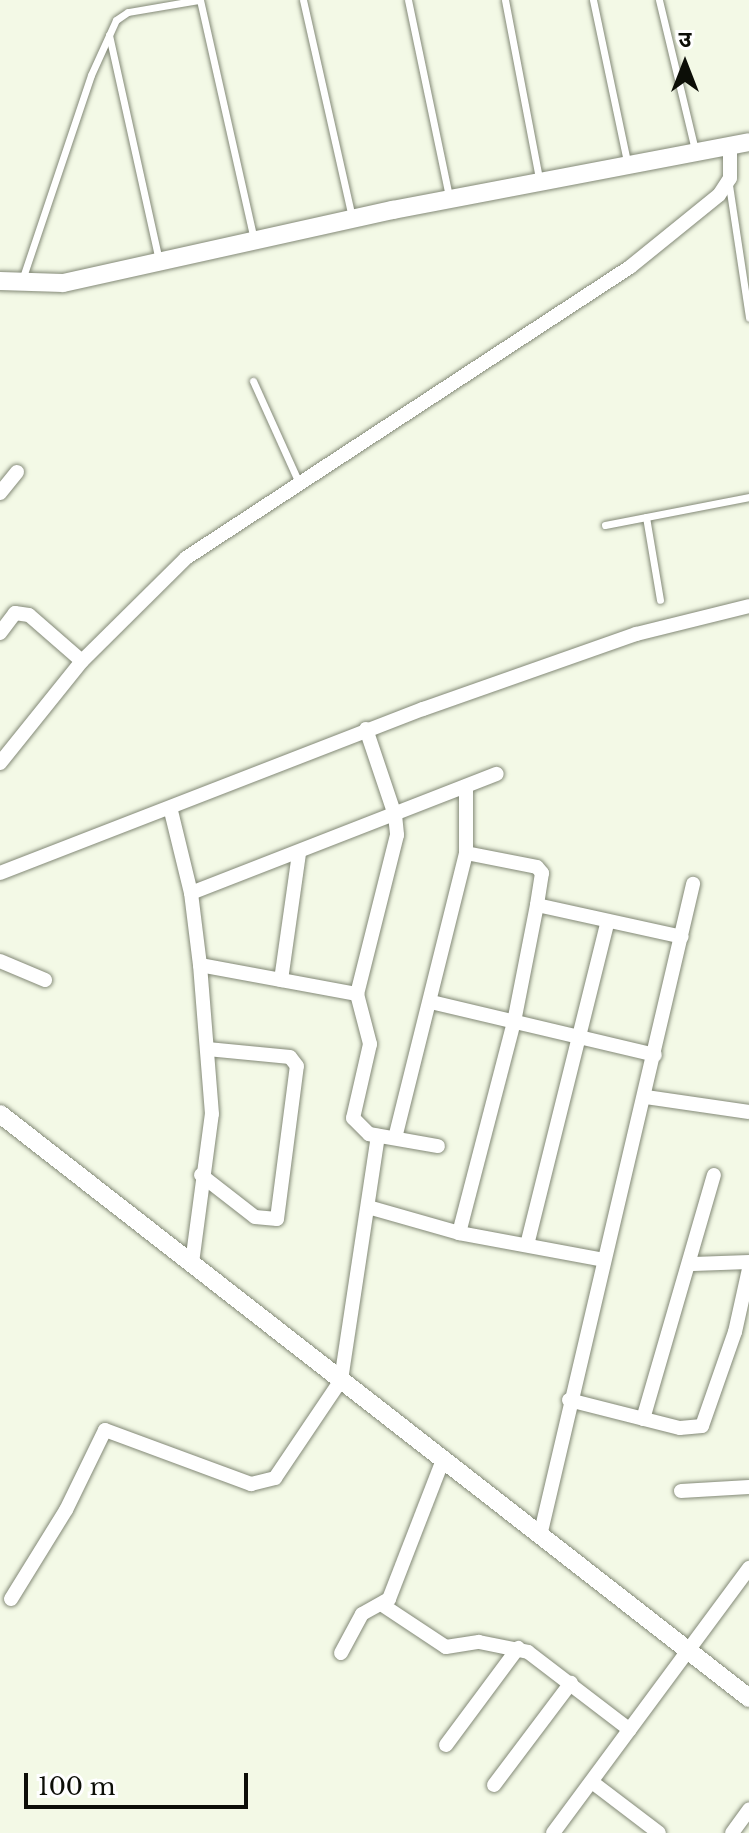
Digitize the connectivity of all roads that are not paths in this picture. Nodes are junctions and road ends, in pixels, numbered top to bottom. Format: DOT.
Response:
graph roads {
  1 [pos="199,0"];
  2 [pos="303,0"];
  3 [pos="408,0"];
  4 [pos="505,0"];
  5 [pos="593,0"];
  6 [pos="659,0"];
  7 [pos="109,33"];
  8 [pos="749,142"];
  9 [pos="730,148"];
  10 [pos="696,154"];
  11 [pos="628,167"];
  12 [pos="540,183"];
  13 [pos="729,183"];
  14 [pos="449,200"];
  15 [pos="353,219"];
  16 [pos="255,242"];
  17 [pos="160,265"];
  18 [pos="0,281"];
  19 [pos="21,283"];
  20 [pos="749,317"];
  21 [pos="253,381"];
  22 [pos="17,472"];
  23 [pos="299,483"];
  24 [pos="0,493"];
  25 [pos="749,497"];
  26 [pos="646,517"];
  27 [pos="605,525"];
  28 [pos="660,600"];
  29 [pos="749,606"];
  30 [pos="0,633"];
  31 [pos="82,661"];
  32 [pos="366,729"];
  33 [pos="0,763"];
  34 [pos="497,774"];
  35 [pos="466,789"];
  36 [pos="171,811"];
  37 [pos="395,815"];
  38 [pos="466,853"];
  39 [pos="299,854"];
  40 [pos="0,873"];
  41 [pos="693,884"];
  42 [pos="191,893"];
  43 [pos="537,905"];
  44 [pos="608,921"];
  45 [pos="682,937"];
  46 [pos="0,961"];
  47 [pos="200,965"];
  48 [pos="45,980"];
  49 [pos="281,980"];
  50 [pos="357,994"];
  51 [pos="431,1002"];
  52 [pos="514,1022"];
  53 [pos="581,1039"];
  54 [pos="207,1049"];
  55 [pos="655,1055"];
  56 [pos="646,1097"];
  57 [pos="749,1112"];
  58 [pos="0,1114"];
  59 [pos="378,1136"];
  60 [pos="395,1138"];
  61 [pos="438,1146"];
  62 [pos="201,1175"];
  63 [pos="714,1175"];
  64 [pos="368,1207"];
  65 [pos="459,1233"];
  66 [pos="527,1245"];
  67 [pos="604,1260"];
  68 [pos="749,1262"];
  69 [pos="192,1263"];
  70 [pos="693,1264"];
  71 [pos="749,1269"];
  72 [pos="341,1380"];
  73 [pos="569,1400"];
  74 [pos="643,1419"];
  75 [pos="443,1460"];
  76 [pos="749,1487"];
  77 [pos="681,1491"];
  78 [pos="540,1536"];
  79 [pos="749,1568"];
  80 [pos="11,1599"];
  81 [pos="384,1606"];
  82 [pos="518,1648"];
  83 [pos="690,1651"];
  84 [pos="341,1653"];
  85 [pos="571,1683"];
  86 [pos="749,1698"];
  87 [pos="630,1730"];
  88 [pos="446,1745"];
  89 [pos="592,1782"];
  90 [pos="494,1785"];
  91 [pos="749,1810"];
  92 [pos="553,1833"];
  93 [pos="659,1833"];
  94 [pos="732,1833"];
  1 -- 7 [label="lane"];
  1 -- 16 [label="lane"];
  2 -- 15 [label="lane"];
  3 -- 14 [label="lane"];
  4 -- 12 [label="lane"];
  5 -- 11 [label="lane"];
  6 -- 10 [label="lane"];
  7 -- 17 [label="lane"];
  7 -- 19 [label="lane"];
  8 -- 9 [label="street"];
  9 -- 10 [label="street"];
  9 -- 13 [label="street"];
  10 -- 11 [label="street"];
  11 -- 12 [label="street"];
  12 -- 14 [label="street"];
  13 -- 20 [label="lane"];
  13 -- 23 [label="street"];
  14 -- 15 [label="street"];
  15 -- 16 [label="street"];
  16 -- 17 [label="street"];
  17 -- 19 [label="street"];
  18 -- 19 [label="street"];
  21 -- 23 [label="lane"];
  22 -- 24 [label="street"];
  23 -- 31 [label="street"];
  25 -- 26 [label="lane"];
  26 -- 27 [label="lane"];
  26 -- 28 [label="lane"];
  29 -- 32 [label="street"];
  30 -- 31 [label="street"];
  31 -- 33 [label="street"];
  32 -- 36 [label="street"];
  32 -- 37 [label="street"];
  34 -- 35 [label="street"];
  35 -- 37 [label="street"];
  35 -- 38 [label="street"];
  36 -- 40 [label="street"];
  36 -- 42 [label="street"];
  37 -- 39 [label="street"];
  37 -- 50 [label="street"];
  38 -- 43 [label="street"];
  38 -- 51 [label="street"];
  39 -- 42 [label="street"];
  39 -- 49 [label="street"];
  41 -- 45 [label="street"];
  42 -- 47 [label="street"];
  43 -- 44 [label="street"];
  43 -- 52 [label="street"];
  44 -- 45 [label="street"];
  44 -- 53 [label="street"];
  45 -- 55 [label="street"];
  46 -- 48 [label="street"];
  47 -- 49 [label="street"];
  47 -- 54 [label="street"];
  49 -- 50 [label="street"];
  50 -- 59 [label="street"];
  51 -- 52 [label="street"];
  51 -- 60 [label="street"];
  52 -- 53 [label="street"];
  52 -- 65 [label="street"];
  53 -- 55 [label="street"];
  53 -- 66 [label="street"];
  54 -- 62 [label="street"];
  54 -- 62 [label="street"];
  55 -- 56 [label="street"];
  56 -- 57 [label="street"];
  56 -- 67 [label="street"];
  58 -- 69 [label="street"];
  59 -- 60 [label="street"];
  59 -- 64 [label="street"];
  60 -- 61 [label="street"];
  62 -- 69 [label="street"];
  63 -- 70 [label="street"];
  64 -- 65 [label="street"];
  64 -- 72 [label="street"];
  65 -- 66 [label="street"];
  66 -- 67 [label="street"];
  67 -- 73 [label="street"];
  68 -- 70 [label="street"];
  69 -- 72 [label="street"];
  70 -- 74 [label="street"];
  71 -- 74 [label="street"];
  72 -- 75 [label="street"];
  72 -- 80 [label="street"];
  73 -- 74 [label="street"];
  73 -- 78 [label="street"];
  75 -- 78 [label="street"];
  75 -- 81 [label="street"];
  76 -- 77 [label="street"];
  78 -- 83 [label="street"];
  79 -- 83 [label="street"];
  81 -- 82 [label="street"];
  81 -- 84 [label="street"];
  82 -- 85 [label="street"];
  82 -- 88 [label="street"];
  83 -- 86 [label="street"];
  83 -- 87 [label="street"];
  85 -- 87 [label="street"];
  85 -- 90 [label="street"];
  87 -- 89 [label="street"];
  89 -- 92 [label="street"];
  89 -- 93 [label="street"];
  91 -- 94 [label="street"];
}
